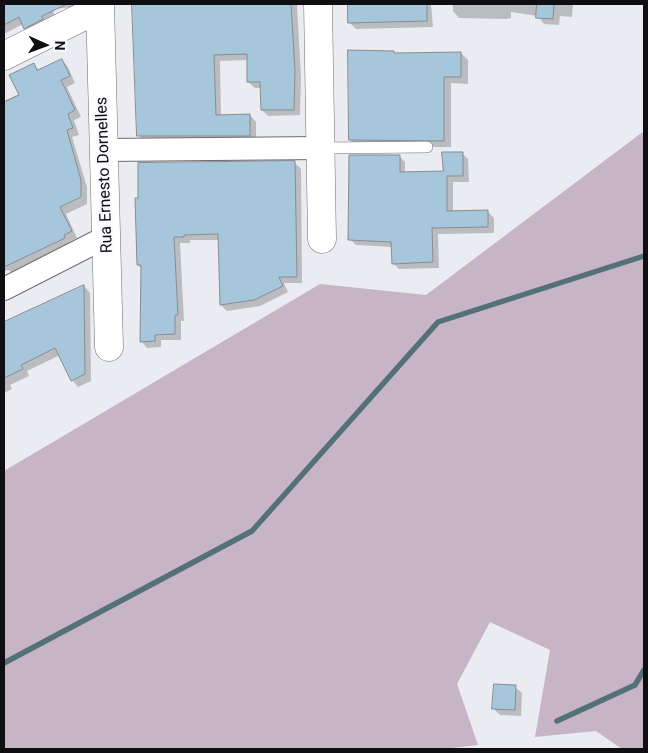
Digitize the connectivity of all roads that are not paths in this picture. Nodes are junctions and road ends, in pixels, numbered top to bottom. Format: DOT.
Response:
graph roads {
  1 [pos="318,4"];
  2 [pos="100,6"];
  3 [pos="4,56"];
  4 [pos="427,147"];
  5 [pos="321,148"];
  6 [pos="104,150"];
  7 [pos="106,237"];
  8 [pos="322,239"];
  9 [pos="4,290"];
  10 [pos="109,347"];
  1 -- 5 [label="street"];
  2 -- 3 [label="street"];
  2 -- 6 [label="street, Rua Ernesto Dornelles"];
  4 -- 5 [label="lane"];
  5 -- 6 [label="street"];
  5 -- 8 [label="street"];
  6 -- 7 [label="street, Rua Ernesto Dornelles"];
  7 -- 9 [label="street"];
  7 -- 10 [label="street, Rua Ernesto Dornelles"];
}
